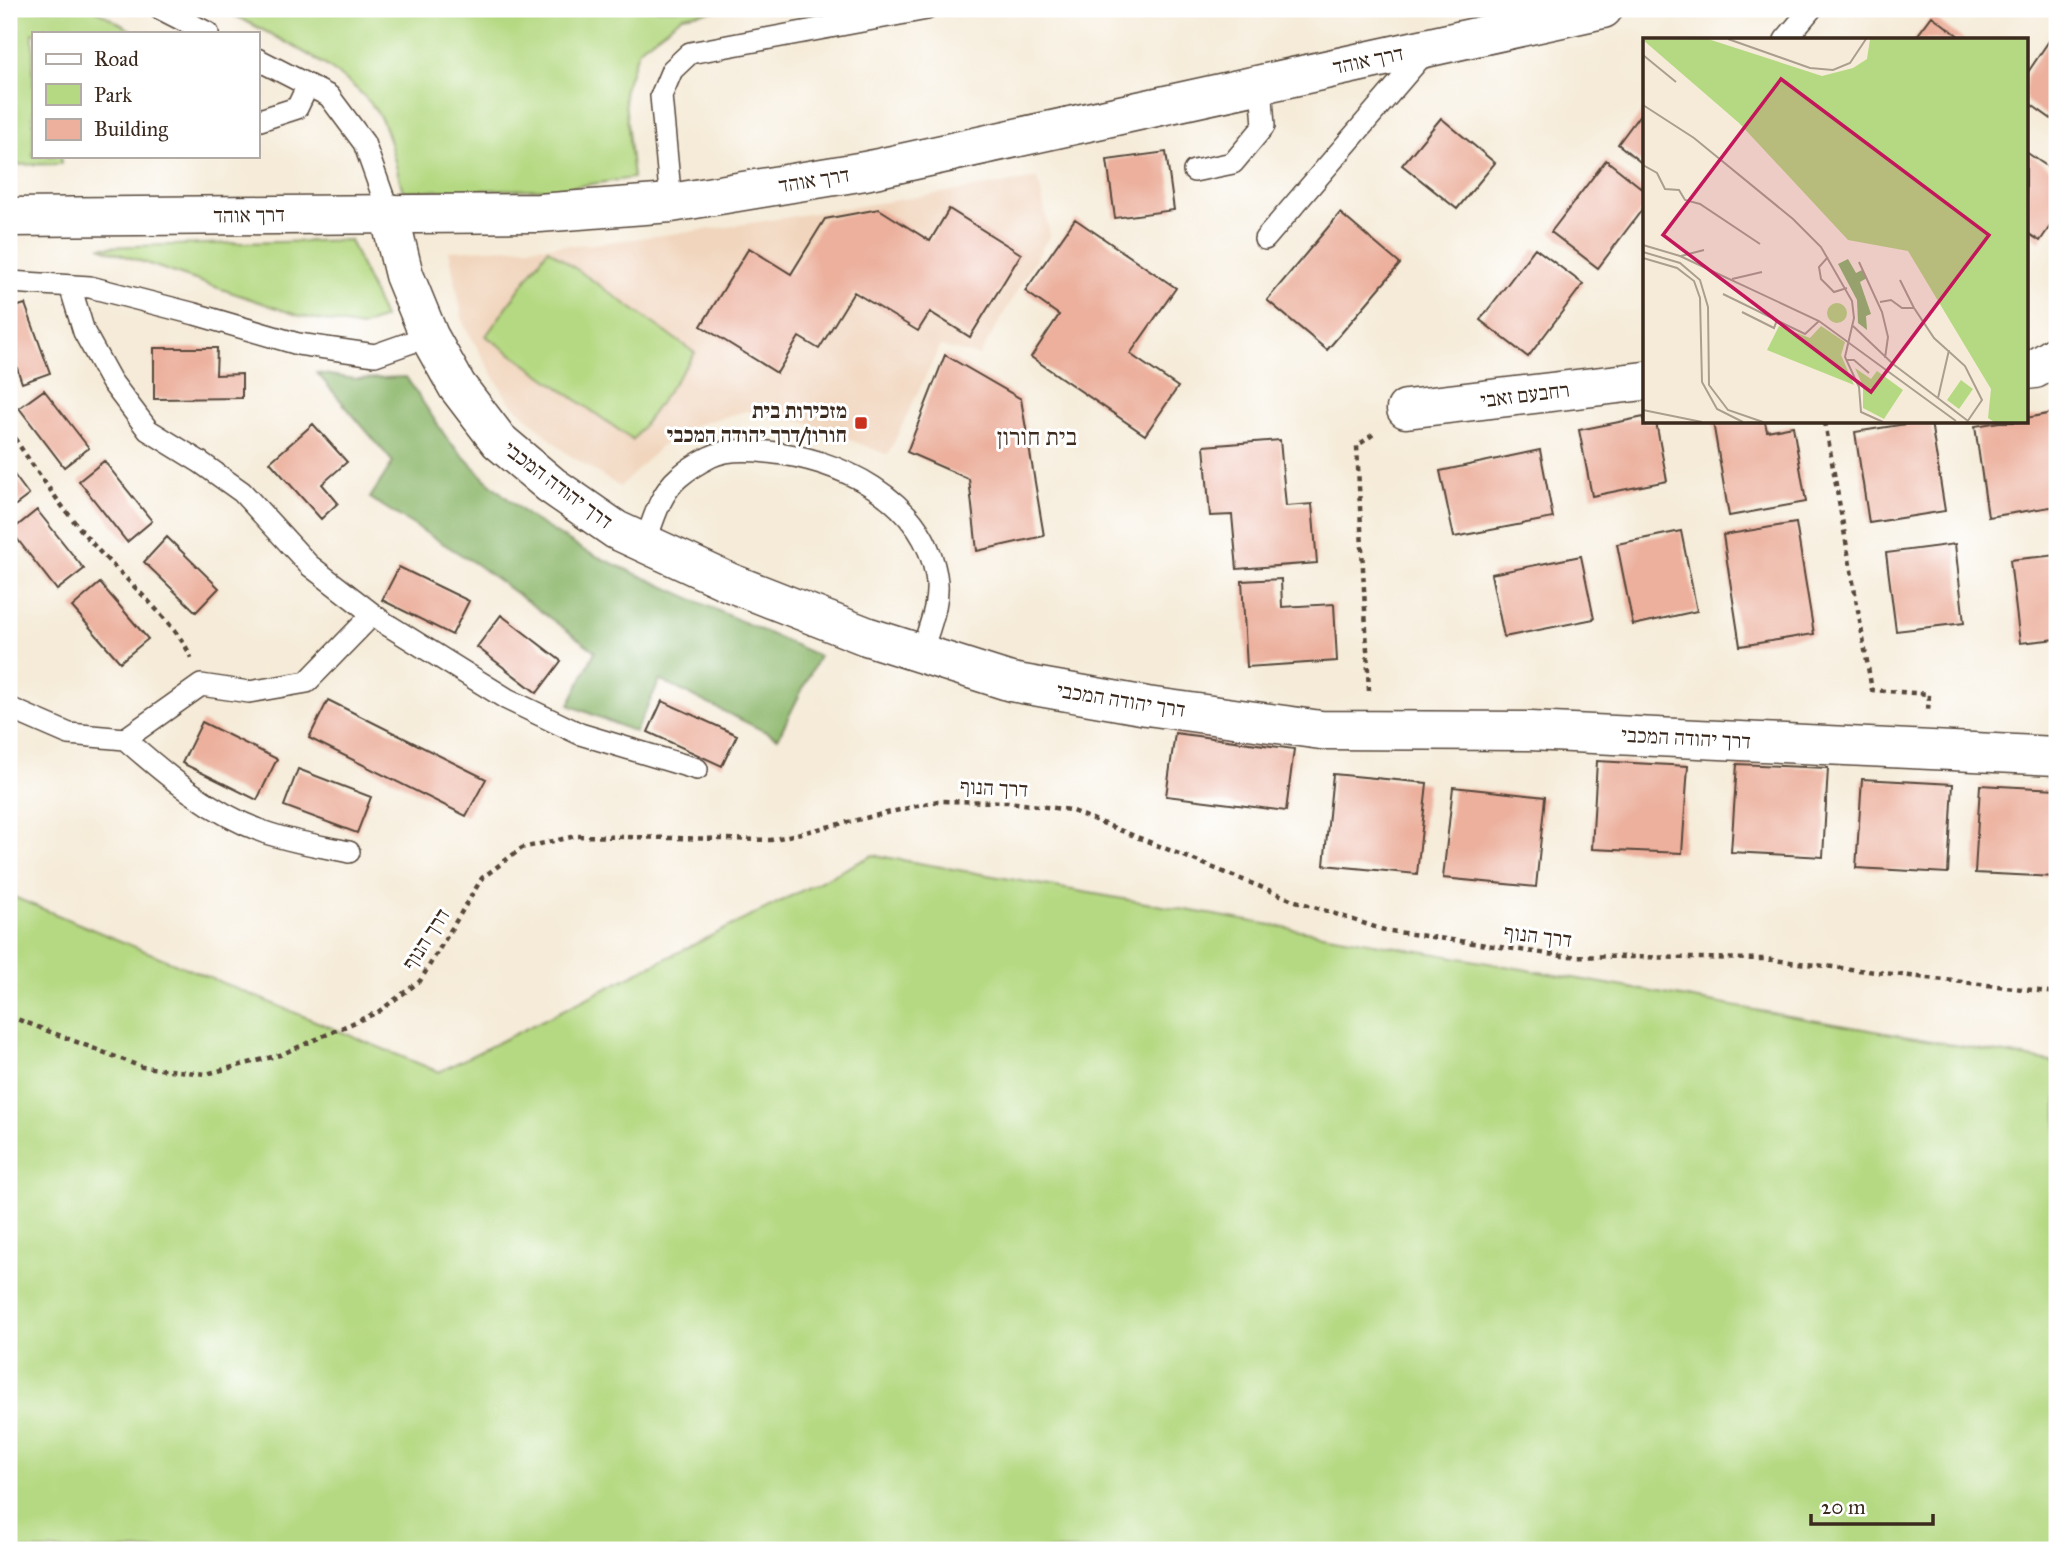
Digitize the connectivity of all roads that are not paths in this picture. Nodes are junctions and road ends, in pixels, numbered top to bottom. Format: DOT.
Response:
graph roads {
  1 [pos="161,9"];
  2 [pos="927,9"];
  3 [pos="1603,9"];
  4 [pos="1811,9"];
  5 [pos="206,32"];
  6 [pos="1787,38"];
  7 [pos="1430,47"];
  8 [pos="259,60"];
  9 [pos="1261,84"];
  10 [pos="308,85"];
  11 [pos="259,120"];
  12 [pos="1194,171"];
  13 [pos="671,203"];
  14 [pos="388,213"];
  15 [pos="9,217"];
  16 [pos="1265,239"];
  17 [pos="9,282"];
  18 [pos="70,286"];
  19 [pos="429,336"];
  20 [pos="2057,355"];
  21 [pos="2028,370"];
  22 [pos="1643,381"];
  23 [pos="1406,408"];
  24 [pos="645,543"];
  25 [pos="373,614"];
  26 [pos="921,653"];
  27 [pos="9,708"];
  28 [pos="125,738"];
  29 [pos="2057,756"];
  30 [pos="697,769"];
  31 [pos="349,852"];
  1 -- 5 [label="lane"];
  2 -- 13 [label="lane"];
  3 -- 7 [label="street, דרך אוהד"];
  4 -- 6 [label="lane"];
  7 -- 9 [label="street, דרך אוהד"];
  7 -- 16 [label="lane"];
  8 -- 10 [label="lane"];
  9 -- 12 [label="lane"];
  9 -- 13 [label="street, דרך אוהד"];
  10 -- 11 [label="lane"];
  10 -- 14 [label="lane"];
  13 -- 14 [label="street, דרך אוהד"];
  14 -- 15 [label="street, דרך אוהד"];
  14 -- 19 [label="street, דרך יהודה המכבי"];
  17 -- 18 [label="lane"];
  18 -- 19 [label="lane"];
  18 -- 25 [label="lane"];
  19 -- 24 [label="street, דרך יהודה המכבי"];
  20 -- 21 [label="street"];
  22 -- 23 [label="street, רחבעם זאבי"];
  24 -- 26 [label="street, דרך יהודה המכבי"];
  24 -- 26 [label="lane"];
  25 -- 28 [label="lane"];
  25 -- 30 [label="lane"];
  26 -- 29 [label="street, דרך יהודה המכבי"];
  27 -- 28 [label="lane"];
  28 -- 31 [label="lane"];
}
